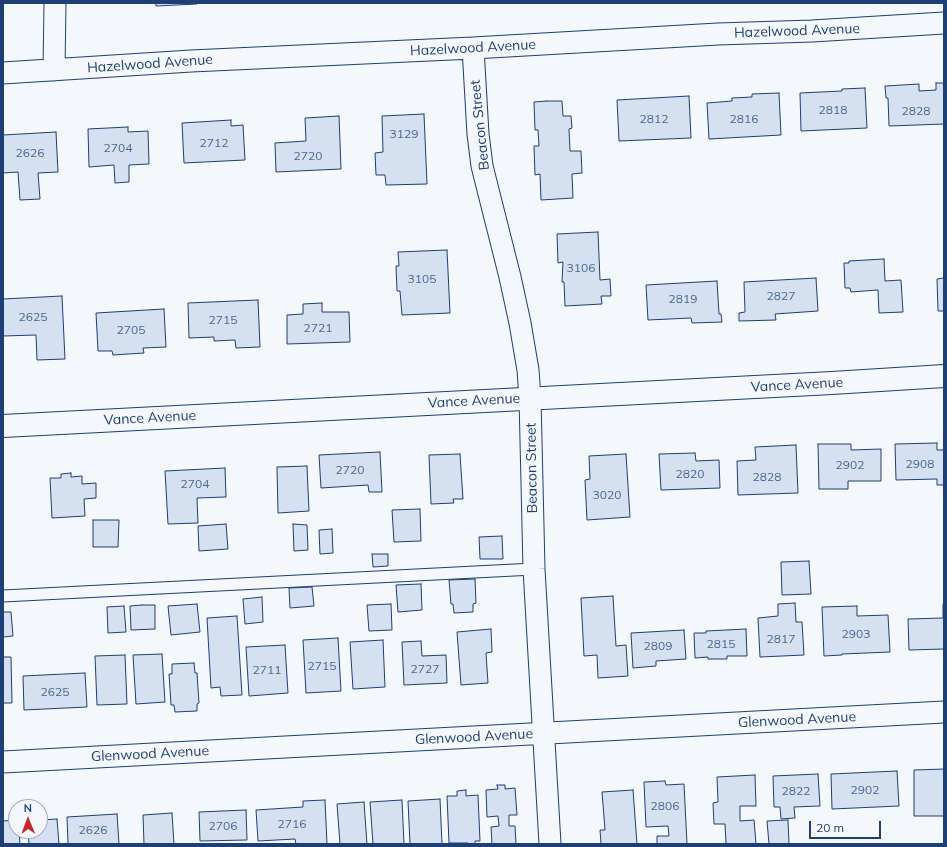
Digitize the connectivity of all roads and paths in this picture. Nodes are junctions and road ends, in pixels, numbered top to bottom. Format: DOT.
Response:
graph roads {
  1 [pos="55,3"];
  2 [pos="944,24"];
  3 [pos="473,48"];
  4 [pos="54,70"];
  5 [pos="3,73"];
  6 [pos="944,376"];
  7 [pos="530,398"];
  8 [pos="3,426"];
  9 [pos="534,569"];
  10 [pos="3,596"];
  11 [pos="944,712"];
  12 [pos="544,734"];
  13 [pos="3,762"];
  14 [pos="550,844"];
  1 -- 4 [label="street"];
  2 -- 3 [label="street, Hazelwood Avenue"];
  3 -- 4 [label="street, Hazelwood Avenue"];
  3 -- 7 [label="street, Beacon Street"];
  4 -- 5 [label="street, Hazelwood Avenue"];
  6 -- 7 [label="street, Vance Avenue"];
  7 -- 8 [label="street, Vance Avenue"];
  7 -- 9 [label="street, Beacon Street"];
  9 -- 10 [label="lane"];
  9 -- 12 [label="street, Beacon Street"];
  11 -- 12 [label="street, Glenwood Avenue"];
  12 -- 13 [label="street, Glenwood Avenue"];
  12 -- 14 [label="street, Beacon Street"];
}
